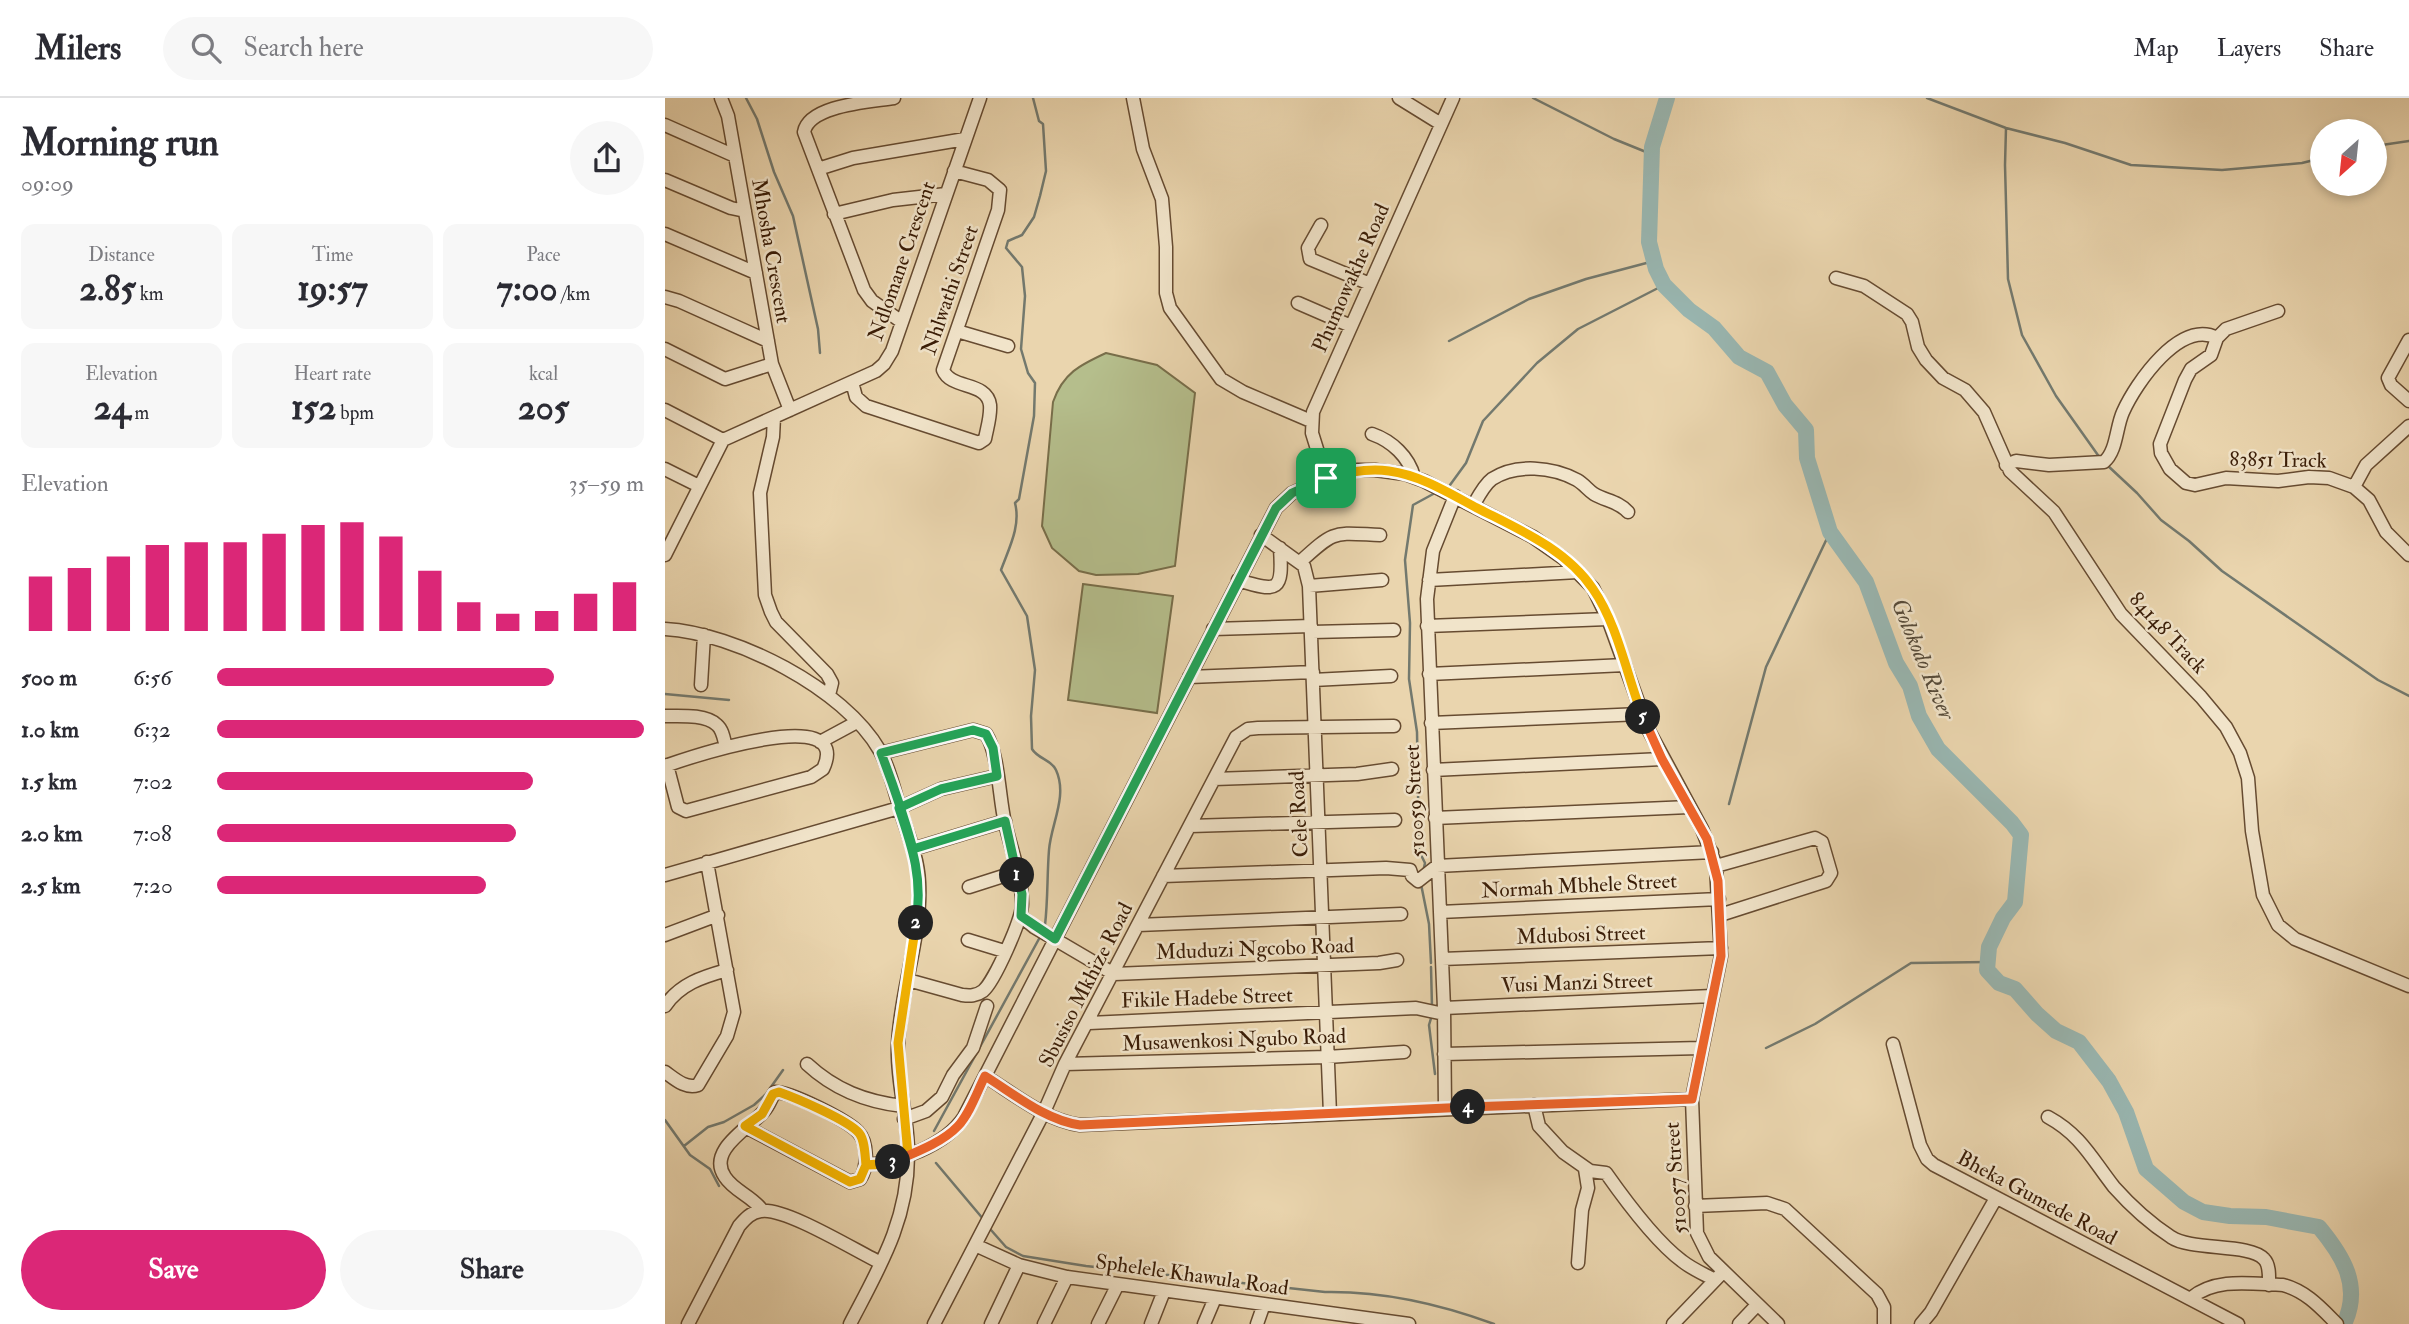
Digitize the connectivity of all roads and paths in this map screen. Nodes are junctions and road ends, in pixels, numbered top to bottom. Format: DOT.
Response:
graph roads {
  1 [pos="721,98"];
  2 [pos="894,98"];
  3 [pos="980,98"];
  4 [pos="1133,98"];
  5 [pos="1399,98"];
  6 [pos="1453,98"];
  7 [pos="1441,124"];
  8 [pos="665,125"];
  9 [pos="965,139"];
  10 [pos="735,156"];
  11 [pos="818,169"];
  12 [pos="954,171"];
  13 [pos="665,180"];
  14 [pos="946,194"];
  15 [pos="745,211"];
  16 [pos="834,214"];
  17 [pos="1321,225"];
  18 [pos="665,234"];
  19 [pos="756,273"];
  20 [pos="1836,278"];
  21 [pos="1370,284"];
  22 [pos="665,297"];
  23 [pos="1298,303"];
  24 [pos="2278,311"];
  25 [pos="902,322"];
  26 [pos="1351,326"];
  27 [pos="957,331"];
  28 [pos="2217,338"];
  29 [pos="2409,340"];
  30 [pos="768,341"];
  31 [pos="1008,346"];
  32 [pos="665,349"];
  33 [pos="772,364"];
  34 [pos="852,382"];
  35 [pos="2409,401"];
  36 [pos="665,410"];
  37 [pos="790,410"];
  38 [pos="775,417"];
  39 [pos="1311,421"];
  40 [pos="2409,426"];
  41 [pos="1372,434"];
  42 [pos="723,440"];
  43 [pos="2006,465"];
  44 [pos="665,469"];
  45 [pos="1414,477"];
  46 [pos="1326,478"];
  47 [pos="699,485"];
  48 [pos="2354,487"];
  49 [pos="1455,496"];
  50 [pos="1473,506"];
  51 [pos="1628,512"];
  52 [pos="1261,535"];
  53 [pos="1380,535"];
  54 [pos="669,536"];
  55 [pos="1280,548"];
  56 [pos="665,555"];
  57 [pos="2409,555"];
  58 [pos="1300,562"];
  59 [pos="1579,572"];
  60 [pos="1429,579"];
  61 [pos="1238,580"];
  62 [pos="1382,580"];
  63 [pos="1309,586"];
  64 [pos="1608,619"];
  65 [pos="1427,626"];
  66 [pos="665,629"];
  67 [pos="1213,629"];
  68 [pos="1312,629"];
  69 [pos="1394,631"];
  70 [pos="704,635"];
  71 [pos="1625,664"];
  72 [pos="1429,674"];
  73 [pos="1313,676"];
  74 [pos="1391,676"];
  75 [pos="1189,677"];
  76 [pos="701,684"];
  77 [pos="829,695"];
  78 [pos="1641,714"];
  79 [pos="665,716"];
  80 [pos="857,722"];
  81 [pos="1431,723"];
  82 [pos="1394,726"];
  83 [pos="1315,729"];
  84 [pos="820,742"];
  85 [pos="726,747"];
  86 [pos="881,753"];
  87 [pos="1662,759"];
  88 [pos="666,765"];
  89 [pos="1392,769"];
  90 [pos="1433,770"];
  91 [pos="1317,775"];
  92 [pos="997,776"];
  93 [pos="1214,779"];
  94 [pos="1689,807"];
  95 [pos="899,808"];
  96 [pos="1435,818"];
  97 [pos="1395,820"];
  98 [pos="1005,821"];
  99 [pos="1319,823"];
  100 [pos="1189,826"];
  101 [pos="913,849"];
  102 [pos="1712,852"];
  103 [pos="707,862"];
  104 [pos="1437,866"];
  105 [pos="1716,866"];
  106 [pos="1321,871"];
  107 [pos="1016,872"];
  108 [pos="665,875"];
  109 [pos="1163,876"];
  110 [pos="969,887"];
  111 [pos="1719,899"];
  112 [pos="1440,912"];
  113 [pos="1401,914"];
  114 [pos="718,915"];
  115 [pos="1720,915"];
  116 [pos="1021,916"];
  117 [pos="1323,918"];
  118 [pos="1138,925"];
  119 [pos="665,935"];
  120 [pos="1055,939"];
  121 [pos="968,940"];
  122 [pos="1721,948"];
  123 [pos="1005,951"];
  124 [pos="1397,960"];
  125 [pos="1442,960"];
  126 [pos="1325,965"];
  127 [pos="727,970"];
  128 [pos="1114,974"];
  129 [pos="908,980"];
  130 [pos="2409,986"];
  131 [pos="1712,996"];
  132 [pos="665,1006"];
  133 [pos="987,1006"];
  134 [pos="1444,1011"];
  135 [pos="1327,1012"];
  136 [pos="1089,1023"];
  137 [pos="1893,1044"];
  138 [pos="1701,1048"];
  139 [pos="1404,1052"];
  140 [pos="1444,1054"];
  141 [pos="1327,1057"];
  142 [pos="807,1064"];
  143 [pos="1065,1064"];
  144 [pos="665,1072"];
  145 [pos="985,1076"];
  146 [pos="1692,1099"];
  147 [pos="1534,1105"];
  148 [pos="1444,1108"];
  149 [pos="904,1112"];
  150 [pos="1044,1112"];
  151 [pos="1331,1114"];
  152 [pos="2048,1117"];
  153 [pos="745,1126"];
  154 [pos="908,1155"];
  155 [pos="866,1165"];
  156 [pos="1585,1169"];
  157 [pos="1996,1198"];
  158 [pos="1695,1206"];
  159 [pos="762,1210"];
  160 [pos="975,1245"];
  161 [pos="881,1263"];
  162 [pos="1578,1263"];
  163 [pos="1019,1265"];
  164 [pos="1719,1276"];
  165 [pos="1067,1277"];
  166 [pos="1118,1284"];
  167 [pos="2269,1285"];
  168 [pos="1164,1291"];
  169 [pos="1215,1298"];
  170 [pos="2191,1298"];
  171 [pos="1264,1304"];
  172 [pos="1758,1304"];
  173 [pos="1311,1318"];
  174 [pos="1363,1321"];
  175 [pos="688,1324"];
  176 [pos="850,1324"];
  177 [pos="934,1324"];
  178 [pos="991,1324"];
  179 [pos="1044,1324"];
  180 [pos="1098,1324"];
  181 [pos="1151,1324"];
  182 [pos="1204,1324"];
  183 [pos="1257,1324"];
  184 [pos="1409,1324"];
  185 [pos="1673,1324"];
  186 [pos="1739,1324"];
  187 [pos="1778,1324"];
  188 [pos="1884,1324"];
  189 [pos="1921,1324"];
  190 [pos="2238,1324"];
  191 [pos="2337,1324"];
  1 -- 10 [label="street, Mhosha Crescent"];
  2 -- 11 [label="street"];
  3 -- 9 [label="street, Ndlomane Crescent"];
  4 -- 39 [label="street"];
  5 -- 7 [label="street"];
  6 -- 7 [label="street, Phumowakhe Road"];
  7 -- 21 [label="street, Phumowakhe Road"];
  8 -- 10 [label="street"];
  9 -- 11 [label="street"];
  9 -- 12 [label="street, Ndlomane Crescent"];
  10 -- 15 [label="street, Mhosha Crescent"];
  11 -- 16 [label="street"];
  12 -- 14 [label="street, Ndlomane Crescent"];
  12 -- 27 [label="street, Nhlwathi Street"];
  13 -- 15 [label="street"];
  14 -- 16 [label="street"];
  14 -- 25 [label="street, Ndlomane Crescent"];
  15 -- 19 [label="street, Mhosha Crescent"];
  16 -- 25 [label="street"];
  17 -- 21 [label="street"];
  18 -- 19 [label="street"];
  19 -- 30 [label="street, Mhosha Crescent"];
  20 -- 43 [label="street, 84148 Track"];
  21 -- 26 [label="street, Phumowakhe Road"];
  22 -- 30 [label="street"];
  23 -- 26 [label="street"];
  24 -- 28 [label="street, 83851 Track"];
  25 -- 34 [label="street, Ndlomane Crescent"];
  26 -- 39 [label="street, Phumowakhe Road"];
  27 -- 31 [label="street"];
  27 -- 34 [label="street, Nhlwathi Street"];
  28 -- 43 [label="street"];
  28 -- 48 [label="street, 83851 Track"];
  29 -- 35 [label="street"];
  30 -- 33 [label="street, Mhosha Crescent"];
  32 -- 33 [label="street"];
  33 -- 37 [label="street, Mhosha Crescent"];
  34 -- 37 [label="street, Ndlomane Crescent"];
  36 -- 42 [label="street"];
  37 -- 38 [label="street, Ndlomane Crescent"];
  38 -- 42 [label="street, Ndlomane Crescent"];
  38 -- 77 [label="street"];
  39 -- 46 [label="street"];
  40 -- 48 [label="street"];
  41 -- 45 [label="street"];
  42 -- 47 [label="street"];
  43 -- 130 [label="street, 84148 Track"];
  44 -- 47 [label="street"];
  45 -- 46 [label="street, 510057 Street"];
  45 -- 49 [label="street, 510057 Street"];
  46 -- 52 [label="street, 510057 Street"];
  47 -- 54 [label="street"];
  48 -- 57 [label="street, 83851 Track"];
  49 -- 50 [label="street, 510057 Street"];
  49 -- 60 [label="street, 510059 Street"];
  50 -- 51 [label="street"];
  50 -- 59 [label="street, 510057 Street"];
  52 -- 55 [label="street"];
  52 -- 61 [label="street, 510057 Street"];
  53 -- 58 [label="street"];
  54 -- 56 [label="street"];
  55 -- 58 [label="street"];
  55 -- 61 [label="street"];
  58 -- 63 [label="street, Cele Road"];
  59 -- 60 [label="street"];
  59 -- 64 [label="street, 510057 Street"];
  60 -- 65 [label="street, 510059 Street"];
  61 -- 67 [label="street, 510057 Street"];
  62 -- 63 [label="street"];
  63 -- 68 [label="street, Cele Road"];
  64 -- 65 [label="street"];
  64 -- 71 [label="street, 510057 Street"];
  65 -- 72 [label="street, 510059 Street"];
  66 -- 70 [label="street"];
  67 -- 68 [label="street"];
  67 -- 75 [label="street, 510057 Street"];
  68 -- 69 [label="street"];
  68 -- 73 [label="street, Cele Road"];
  70 -- 76 [label="street"];
  70 -- 77 [label="street"];
  71 -- 72 [label="street"];
  71 -- 78 [label="street, 510057 Street"];
  72 -- 81 [label="street, 510059 Street"];
  73 -- 74 [label="street"];
  73 -- 75 [label="street"];
  73 -- 83 [label="street, Cele Road"];
  75 -- 120 [label="street, 510057 Street"];
  77 -- 80 [label="street"];
  78 -- 81 [label="street"];
  78 -- 87 [label="street, 510057 Street"];
  79 -- 85 [label="street"];
  80 -- 84 [label="street"];
  80 -- 86 [label="street"];
  81 -- 90 [label="street, 510059 Street"];
  82 -- 83 [label="street"];
  83 -- 91 [label="street, Cele Road"];
  83 -- 93 [label="street, Sbusiso Mkhize Road"];
  84 -- 85 [label="street"];
  84 -- 88 [label="street"];
  85 -- 88 [label="street"];
  86 -- 92 [label="street"];
  86 -- 95 [label="street"];
  87 -- 90 [label="street"];
  87 -- 94 [label="street, 510057 Street"];
  89 -- 91 [label="street"];
  90 -- 96 [label="street, 510059 Street"];
  91 -- 93 [label="street"];
  91 -- 99 [label="street, Cele Road"];
  92 -- 95 [label="street"];
  92 -- 98 [label="street"];
  93 -- 100 [label="street, Sbusiso Mkhize Road"];
  94 -- 96 [label="street"];
  94 -- 102 [label="street, 510057 Street"];
  95 -- 101 [label="street"];
  95 -- 103 [label="street"];
  96 -- 104 [label="street, 510059 Street"];
  97 -- 99 [label="street"];
  98 -- 101 [label="street"];
  98 -- 107 [label="street"];
  99 -- 100 [label="street"];
  99 -- 106 [label="street, Cele Road"];
  100 -- 109 [label="street, Sbusiso Mkhize Road"];
  101 -- 129 [label="street"];
  102 -- 104 [label="street"];
  102 -- 105 [label="street, 510057 Street"];
  103 -- 108 [label="street"];
  103 -- 114 [label="street"];
  104 -- 106 [label="street"];
  104 -- 112 [label="street, 510059 Street"];
  105 -- 111 [label="street, 510057 Street"];
  105 -- 115 [label="street"];
  106 -- 109 [label="street"];
  106 -- 117 [label="street, Cele Road"];
  107 -- 110 [label="street"];
  107 -- 116 [label="street"];
  109 -- 118 [label="street, Sbusiso Mkhize Road"];
  111 -- 112 [label="street, Normah Mbhele Street"];
  111 -- 115 [label="street, 510057 Street"];
  112 -- 125 [label="street, 510059 Street"];
  113 -- 117 [label="street, Mduduzi Ngcobo Road"];
  114 -- 119 [label="street"];
  114 -- 127 [label="street"];
  115 -- 122 [label="street, 510057 Street"];
  116 -- 120 [label="street"];
  116 -- 123 [label="street"];
  117 -- 118 [label="street, Mduduzi Ngcobo Road"];
  117 -- 126 [label="street, Cele Road"];
  118 -- 128 [label="street, Sbusiso Mkhize Road"];
  120 -- 128 [label="street"];
  120 -- 145 [label="street, 510057 Street"];
  121 -- 123 [label="street"];
  122 -- 125 [label="street, Mdubosi Street"];
  122 -- 131 [label="street, 510057 Street"];
  123 -- 129 [label="street"];
  124 -- 126 [label="street, Mduduzi Ngcobo Road"];
  125 -- 134 [label="street, 510059 Street"];
  126 -- 128 [label="street, Mduduzi Ngcobo Road"];
  126 -- 135 [label="street, Cele Road"];
  127 -- 132 [label="street"];
  127 -- 144 [label="street"];
  128 -- 136 [label="street, Sbusiso Mkhize Road"];
  129 -- 149 [label="street"];
  131 -- 134 [label="street, Vusi Manzi Street"];
  131 -- 138 [label="street, 510057 Street"];
  133 -- 149 [label="street"];
  134 -- 135 [label="street, Musawenkosi Ngubo Road"];
  134 -- 140 [label="street, 510059 Street"];
  135 -- 136 [label="street, Fikile Hadebe Street"];
  135 -- 141 [label="street, Cele Road"];
  136 -- 143 [label="street, Sbusiso Mkhize Road"];
  137 -- 157 [label="street, Bheka Gumede Road"];
  138 -- 140 [label="street"];
  138 -- 146 [label="street, 510057 Street"];
  139 -- 141 [label="street, Musawenkosi Ngubo Road"];
  140 -- 148 [label="street, 510059 Street"];
  141 -- 143 [label="street, Musawenkosi Ngubo Road"];
  141 -- 151 [label="street, Cele Road"];
  142 -- 149 [label="street"];
  143 -- 150 [label="street, Sbusiso Mkhize Road"];
  145 -- 150 [label="street"];
  145 -- 154 [label="street, 510057 Street"];
  146 -- 147 [label="street"];
  146 -- 158 [label="street, 510057 Street"];
  147 -- 148 [label="street"];
  147 -- 156 [label="street"];
  148 -- 151 [label="street"];
  149 -- 154 [label="street"];
  150 -- 151 [label="street"];
  150 -- 160 [label="street, Sbusiso Mkhize Road"];
  152 -- 167 [label="street"];
  153 -- 155 [label="street, 510057 Street"];
  153 -- 155 [label="street"];
  153 -- 159 [label="street"];
  154 -- 155 [label="street, 510057 Street"];
  154 -- 161 [label="street"];
  156 -- 162 [label="street"];
  156 -- 164 [label="street"];
  157 -- 170 [label="street, Bheka Gumede Road"];
  157 -- 189 [label="street"];
  158 -- 164 [label="street, 510057 Street"];
  158 -- 188 [label="street"];
  159 -- 161 [label="street"];
  159 -- 175 [label="street"];
  160 -- 163 [label="street, Sphelele Khawula Road"];
  160 -- 177 [label="street, Sbusiso Mkhize Road"];
  161 -- 176 [label="street"];
  163 -- 165 [label="street, Sphelele Khawula Road"];
  163 -- 178 [label="street"];
  164 -- 172 [label="street, 510057 Street"];
  164 -- 185 [label="street"];
  165 -- 166 [label="street, Sphelele Khawula Road"];
  165 -- 179 [label="street"];
  166 -- 168 [label="street, Sphelele Khawula Road"];
  166 -- 180 [label="street"];
  167 -- 170 [label="street"];
  167 -- 191 [label="street"];
  168 -- 169 [label="street, Sphelele Khawula Road"];
  168 -- 181 [label="street"];
  169 -- 171 [label="street, Sphelele Khawula Road"];
  169 -- 182 [label="street"];
  170 -- 190 [label="street, Bheka Gumede Road"];
  171 -- 173 [label="street, Sphelele Khawula Road"];
  171 -- 183 [label="street"];
  172 -- 186 [label="street"];
  172 -- 187 [label="street, 510057 Street"];
  173 -- 174 [label="street, Sphelele Khawula Road"];
  174 -- 184 [label="street, Sphelele Khawula Road"];
}
